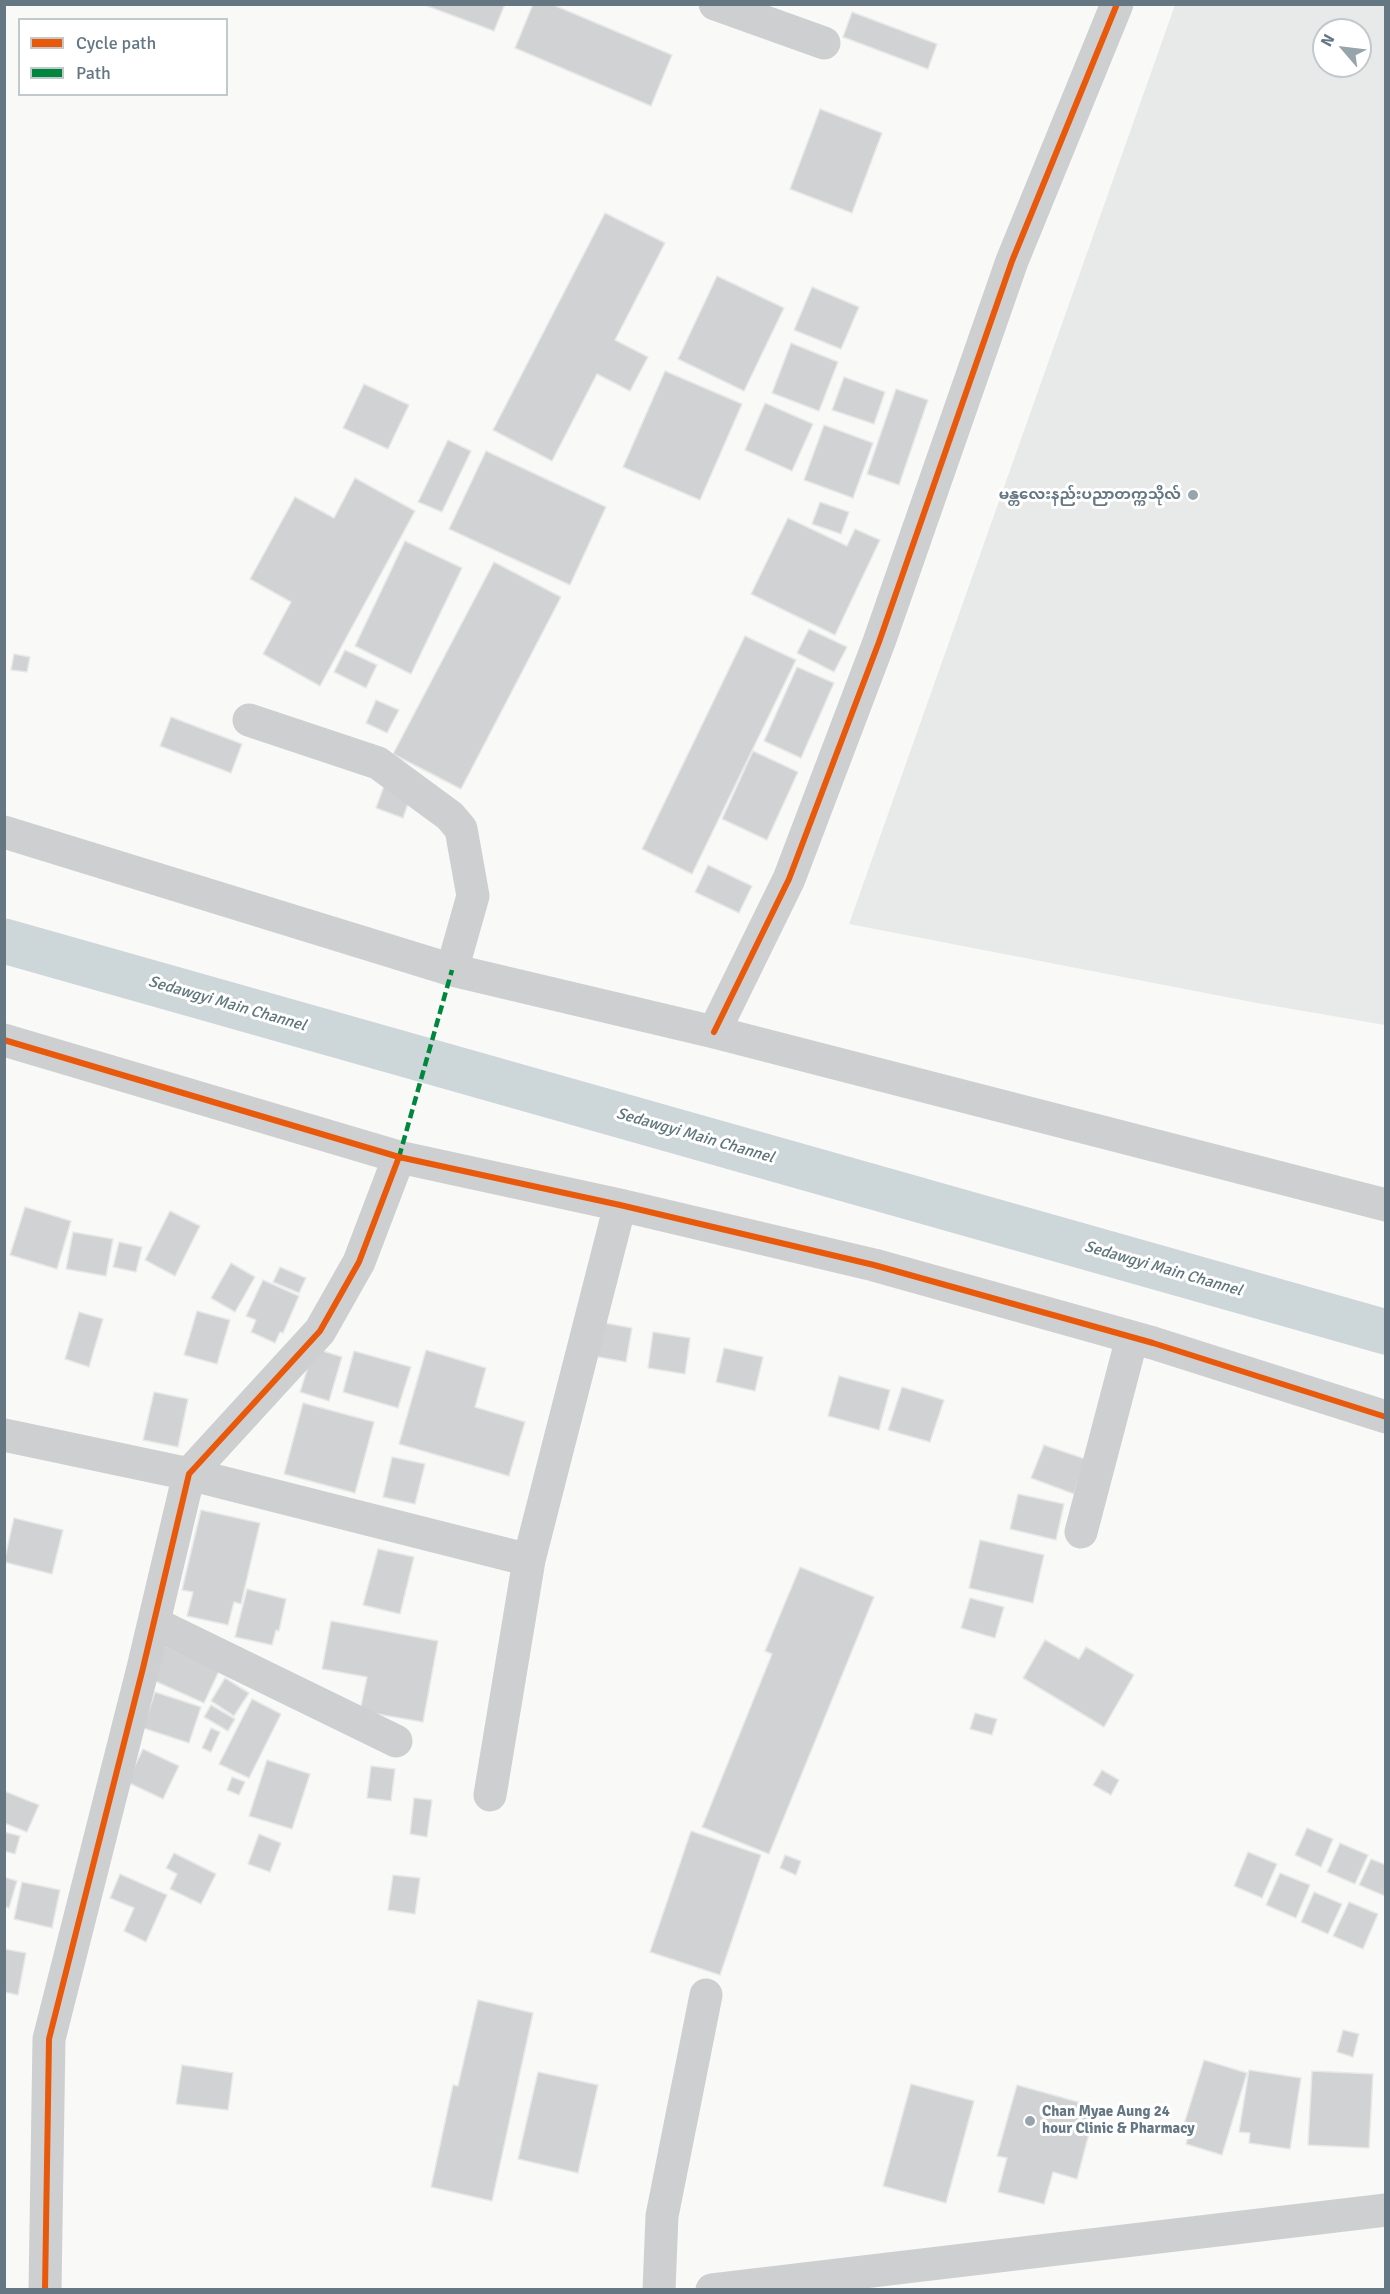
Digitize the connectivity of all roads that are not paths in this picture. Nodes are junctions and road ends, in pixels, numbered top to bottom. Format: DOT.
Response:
graph roads {
  1 [pos="716,4"];
  2 [pos="1117,4"];
  3 [pos="824,43"];
  4 [pos="249,720"];
  5 [pos="4,832"];
  6 [pos="452,970"];
  7 [pos="714,1032"];
  8 [pos="4,1040"];
  9 [pos="399,1157"];
  10 [pos="620,1205"];
  11 [pos="1386,1205"];
  12 [pos="1132,1338"];
  13 [pos="1386,1417"];
  14 [pos="4,1435"];
  15 [pos="189,1474"];
  16 [pos="1081,1532"];
  17 [pos="529,1560"];
  18 [pos="154,1623"];
  19 [pos="396,1741"];
  20 [pos="490,1795"];
  21 [pos="706,1995"];
  22 [pos="1386,2210"];
  23 [pos="45,2289"];
  24 [pos="659,2289"];
  25 [pos="711,2289"];
  1 -- 3 [label="street"];
  2 -- 7 [label="street"];
  4 -- 6 [label="street"];
  5 -- 6 [label="street"];
  6 -- 7 [label="street"];
  7 -- 11 [label="street"];
  8 -- 9 [label="street"];
  9 -- 10 [label="street"];
  9 -- 15 [label="street"];
  10 -- 12 [label="street"];
  10 -- 17 [label="street"];
  12 -- 13 [label="street"];
  12 -- 16 [label="street"];
  14 -- 15 [label="street"];
  15 -- 17 [label="street"];
  15 -- 18 [label="street"];
  17 -- 20 [label="street"];
  18 -- 19 [label="street"];
  18 -- 23 [label="street"];
  21 -- 24 [label="street"];
  22 -- 25 [label="street"];
}
